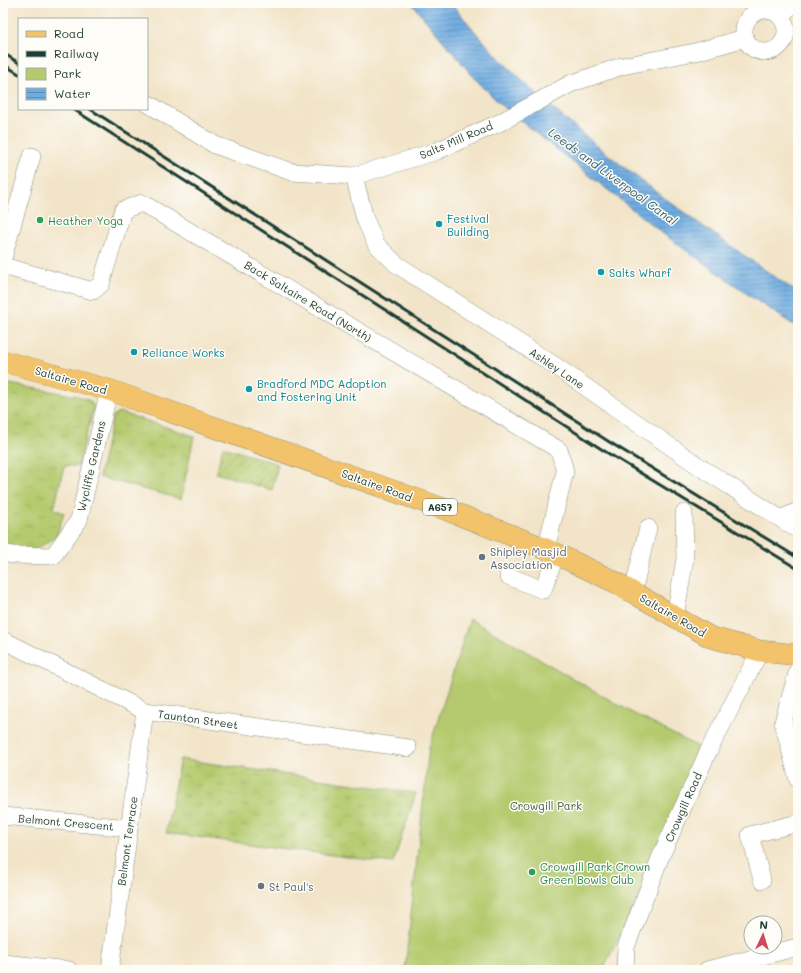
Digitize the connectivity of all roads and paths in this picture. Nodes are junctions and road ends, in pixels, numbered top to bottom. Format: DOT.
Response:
graph roads {
  1 [pos="795,3"];
  2 [pos="755,7"];
  3 [pos="780,15"];
  4 [pos="745,38"];
  5 [pos="792,41"];
  6 [pos="148,104"];
  7 [pos="32,156"];
  8 [pos="354,176"];
  9 [pos="3,258"];
  10 [pos="3,266"];
  11 [pos="3,360"];
  12 [pos="109,390"];
  13 [pos="798,511"];
  14 [pos="684,513"];
  15 [pos="781,519"];
  16 [pos="648,528"];
  17 [pos="798,530"];
  18 [pos="551,551"];
  19 [pos="3,553"];
  20 [pos="508,576"];
  21 [pos="633,592"];
  22 [pos="675,616"];
  23 [pos="3,640"];
  24 [pos="760,651"];
  25 [pos="798,655"];
  26 [pos="798,670"];
  27 [pos="145,711"];
  28 [pos="792,711"];
  29 [pos="408,748"];
  30 [pos="798,780"];
  31 [pos="3,816"];
  32 [pos="798,823"];
  33 [pos="129,828"];
  34 [pos="762,880"];
  35 [pos="798,946"];
  36 [pos="13,966"];
  37 [pos="69,970"];
  38 [pos="110,970"];
  39 [pos="625,970"];
  40 [pos="707,970"];
  1 -- 3 [label="street"];
  2 -- 3 [label="street"];
  2 -- 4 [label="street"];
  3 -- 5 [label="street"];
  4 -- 5 [label="street"];
  4 -- 8 [label="street, Salts Mill Road"];
  6 -- 8 [label="street, Salts Mill Road"];
  7 -- 9 [label="street"];
  8 -- 15 [label="street, Ashley Lane"];
  10 -- 18 [label="street, Back Saltaire Road (North)"];
  11 -- 12 [label="main road, Saltaire Road / A657"];
  12 -- 18 [label="main road, Saltaire Road / A657"];
  12 -- 19 [label="street, Wycliffe Gardens"];
  13 -- 15 [label="street"];
  14 -- 22 [label="street"];
  15 -- 17 [label="street, Ashley Lane"];
  16 -- 21 [label="street"];
  18 -- 20 [label="street"];
  18 -- 21 [label="main road, Saltaire Road / A657"];
  21 -- 22 [label="main road, Saltaire Road / A657"];
  22 -- 24 [label="main road, Saltaire Road / A657"];
  23 -- 27 [label="street, Taunton Street"];
  24 -- 25 [label="main road, A657"];
  24 -- 39 [label="street, Crowgill Road"];
  26 -- 28 [label="street"];
  27 -- 29 [label="street, Taunton Street"];
  27 -- 33 [label="street, Belmont Terrace"];
  28 -- 30 [label="street"];
  31 -- 33 [label="street, Belmont Crescent"];
  32 -- 34 [label="street"];
  33 -- 38 [label="street, Belmont Terrace"];
  35 -- 40 [label="street"];
  36 -- 37 [label="street"];
}
